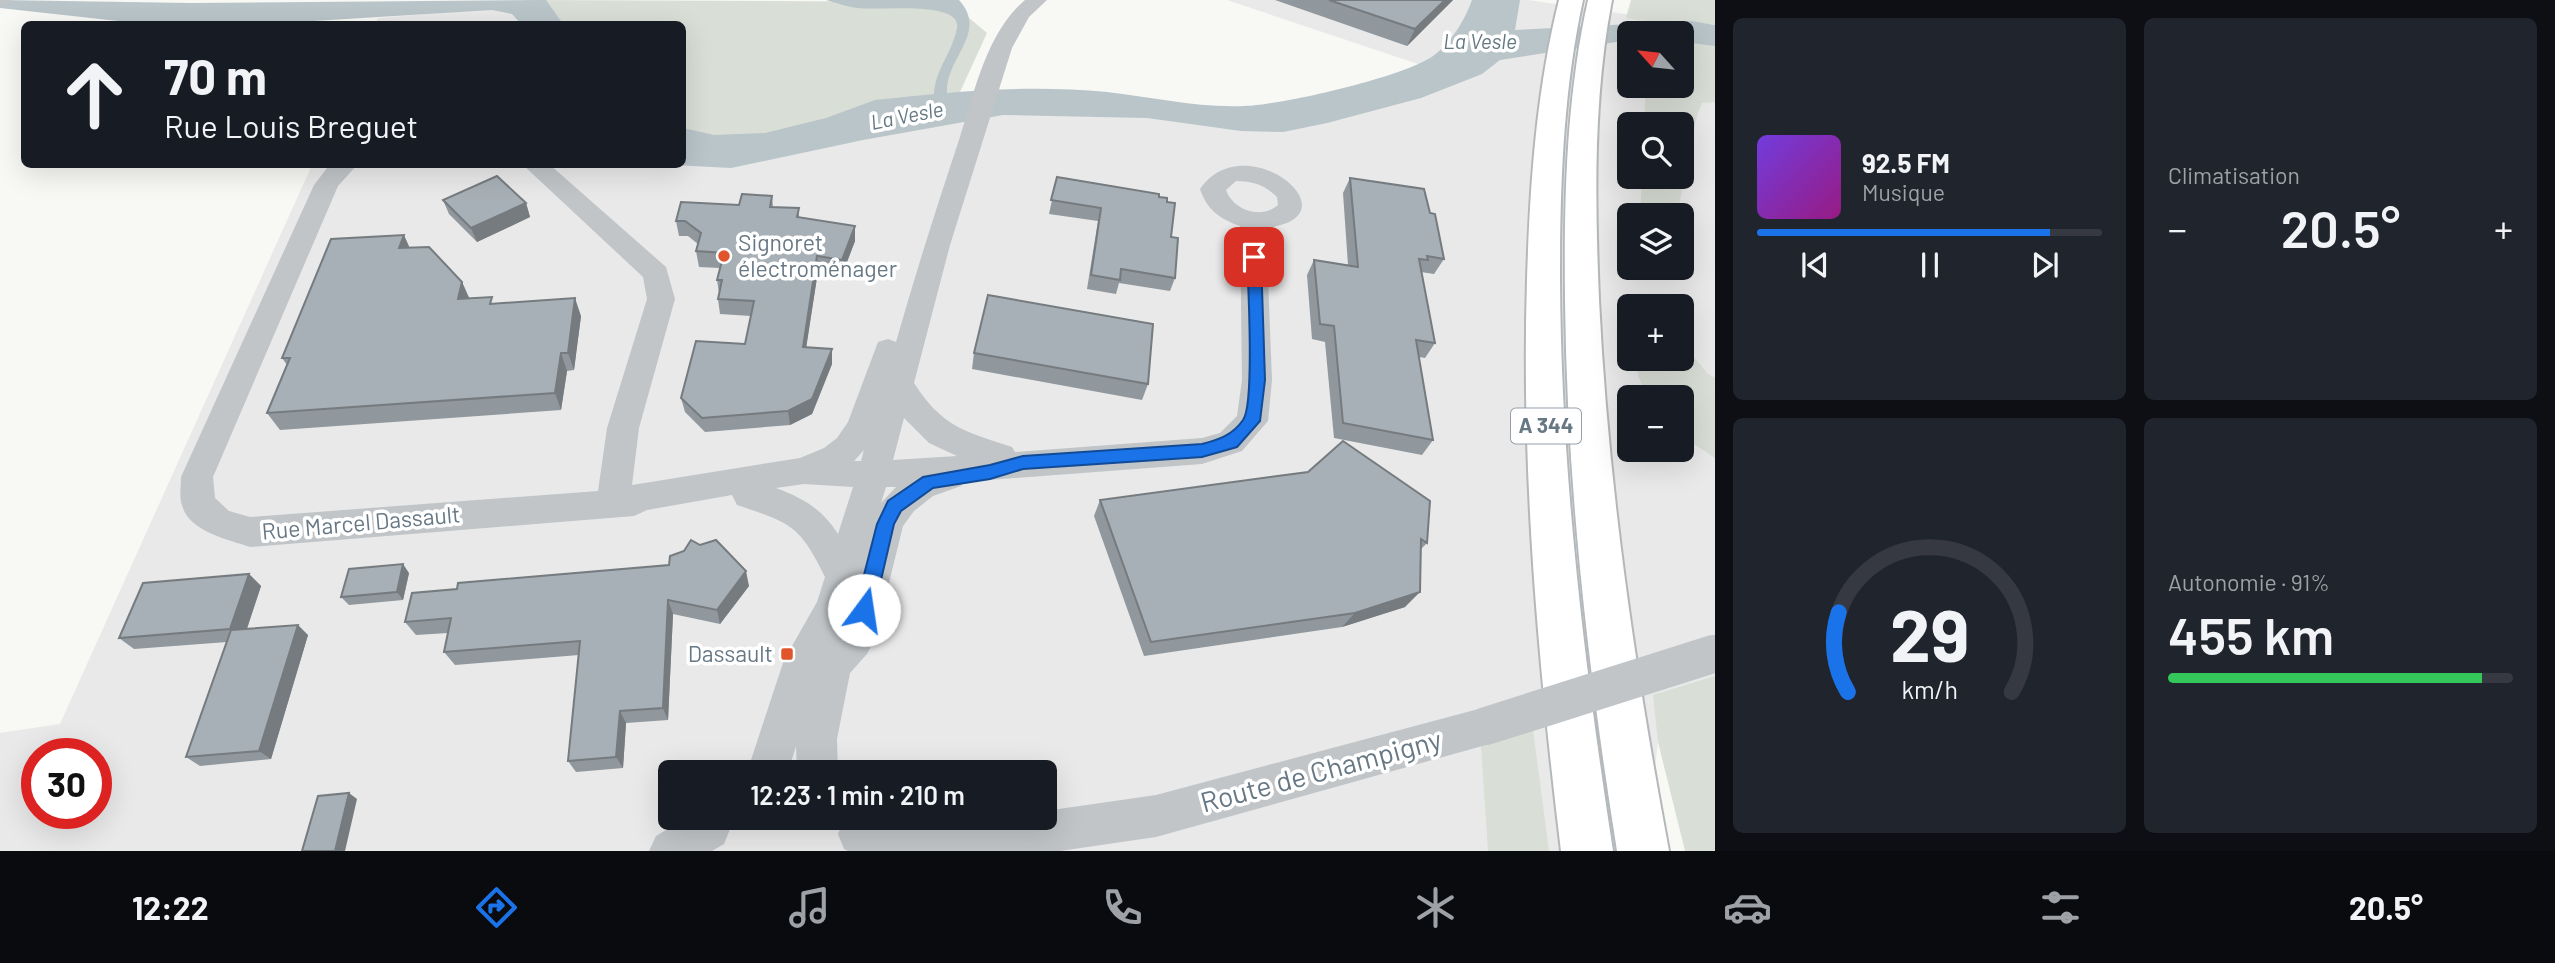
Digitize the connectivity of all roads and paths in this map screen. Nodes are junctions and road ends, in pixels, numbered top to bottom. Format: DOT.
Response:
graph roads {
  1 [pos="1037,0"];
  2 [pos="1571,0"];
  3 [pos="1600,0"];
  4 [pos="341,168"];
  5 [pos="538,168"];
  6 [pos="1253,220"];
  7 [pos="916,319"];
  8 [pos="898,384"];
  9 [pos="1023,462"];
  10 [pos="804,471"];
  11 [pos="873,475"];
  12 [pos="749,495"];
  13 [pos="613,503"];
  14 [pos="837,592"];
  15 [pos="1714,654"];
  16 [pos="834,663"];
  17 [pos="771,760"];
  18 [pos="816,760"];
  19 [pos="709,832"];
  20 [pos="858,834"];
  21 [pos="914,850"];
  22 [pos="671,851"];
  23 [pos="1587,851"];
  24 [pos="1643,851"];
  1 -- 7 [label="street"];
  2 -- 23 [label="highway, A 344"];
  3 -- 24 [label="highway, A 344"];
  4 -- 13 [label="street, Rue Marcel Dassault"];
  5 -- 13 [label="street"];
  6 -- 9 [label="street"];
  7 -- 8 [label="street"];
  7 -- 10 [label="street"];
  8 -- 9 [label="street"];
  8 -- 11 [label="street"];
  9 -- 11 [label="street"];
  9 -- 16 [label="street"];
  10 -- 11 [label="street, Rue Marcel Dassault"];
  10 -- 13 [label="street, Rue Marcel Dassault"];
  11 -- 12 [label="street, Rue Marcel Dassault"];
  11 -- 14 [label="street"];
  12 -- 13 [label="street, Rue Marcel Dassault"];
  12 -- 14 [label="street"];
  14 -- 16 [label="street"];
  14 -- 17 [label="street"];
  15 -- 21 [label="street, Route de Champigny, bridge"];
  16 -- 18 [label="street"];
  19 -- 22 [label="street"];
  20 -- 21 [label="street, Route de Champigny"];
}
